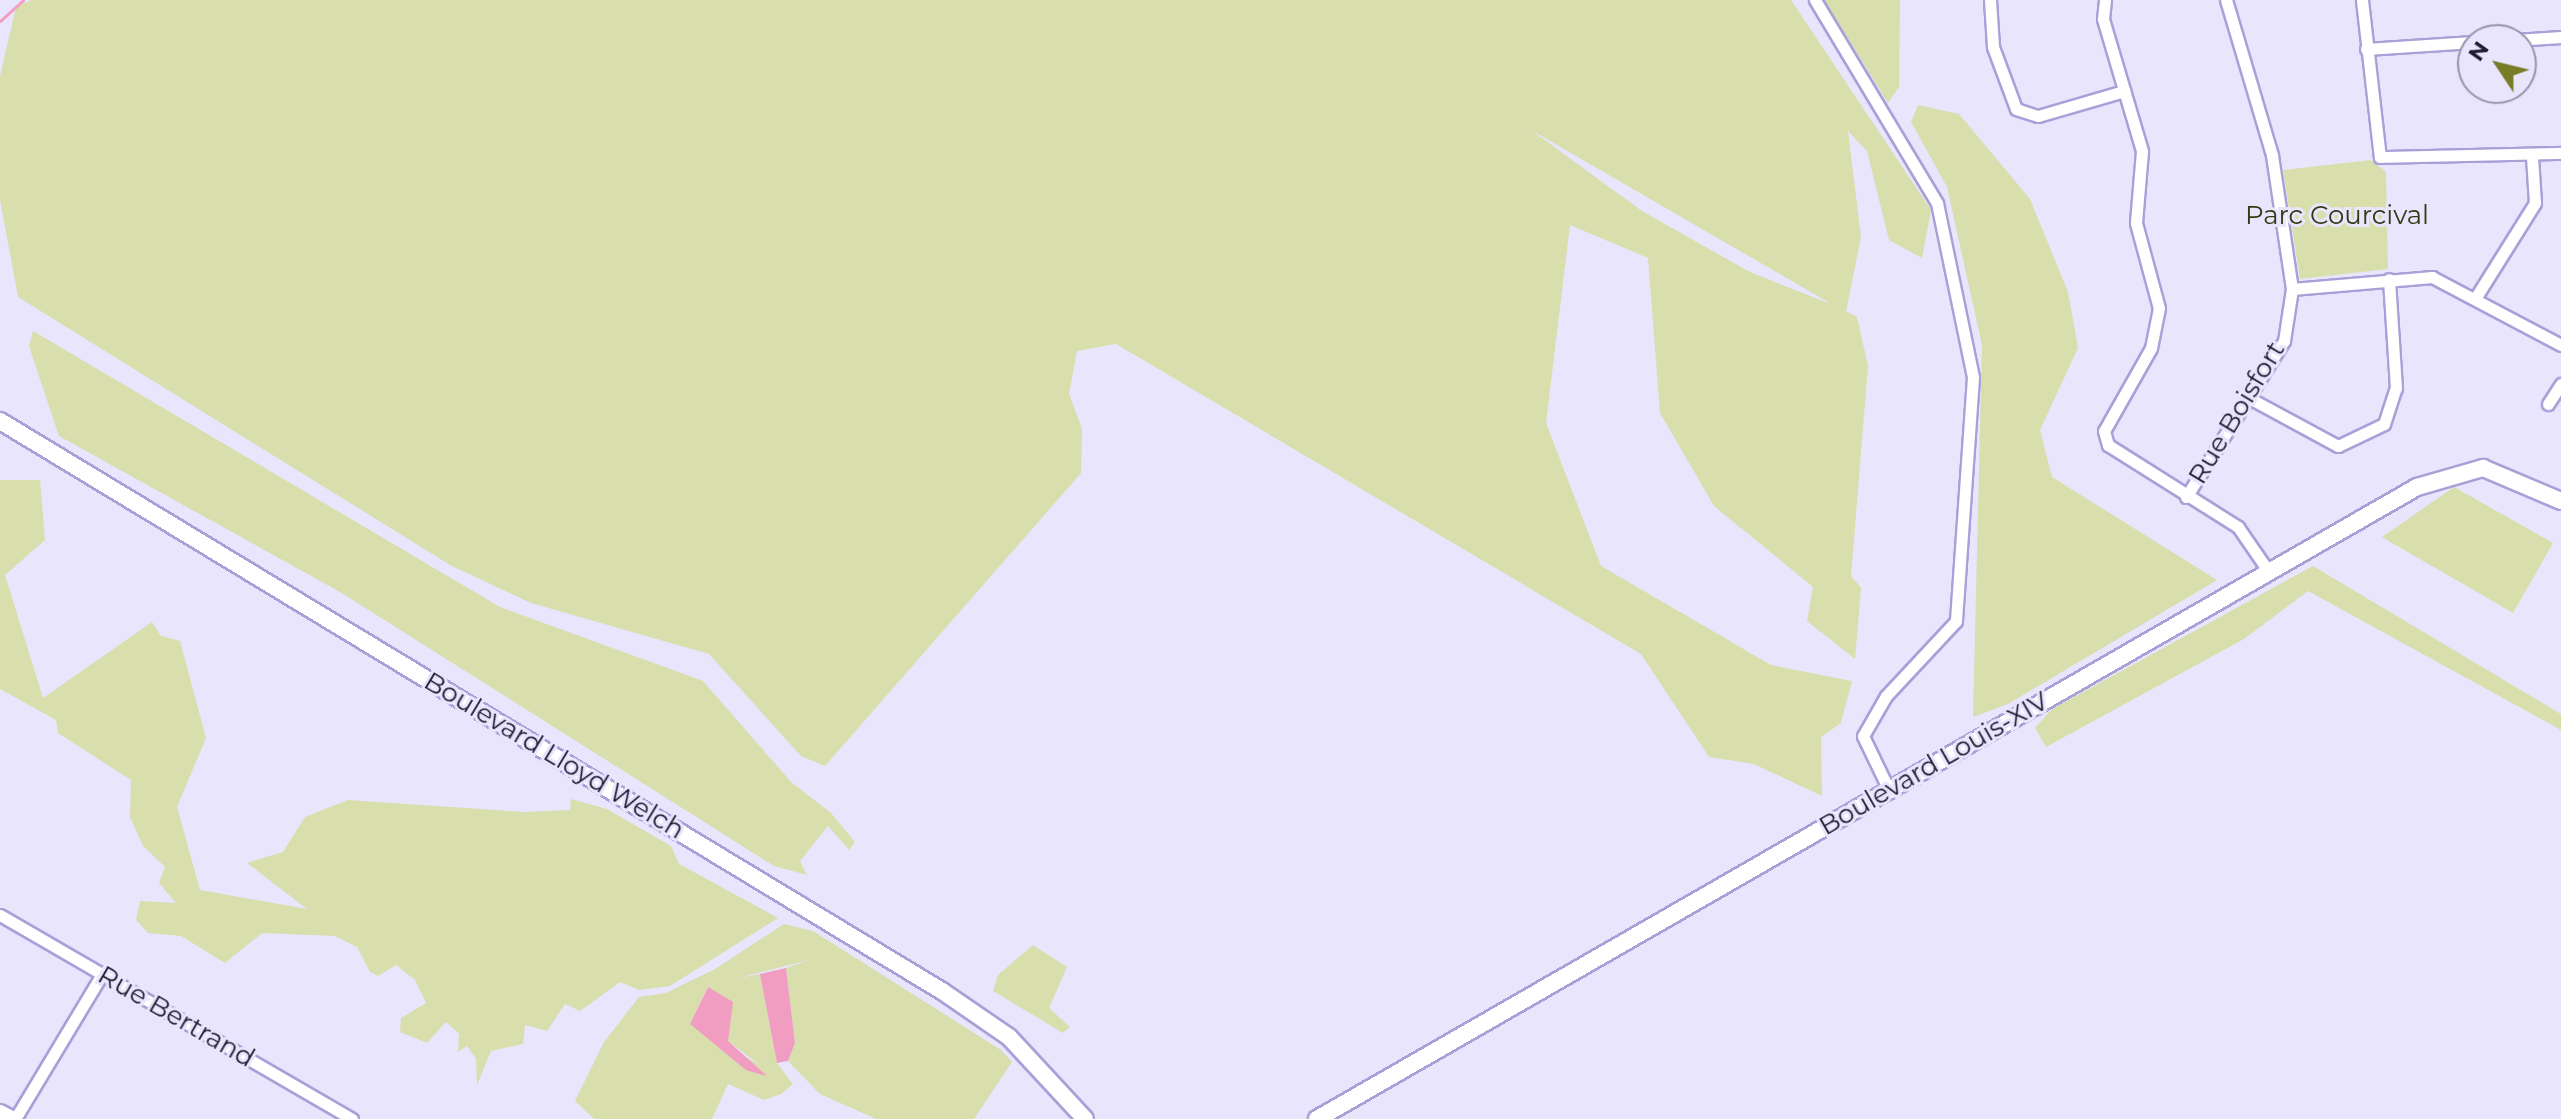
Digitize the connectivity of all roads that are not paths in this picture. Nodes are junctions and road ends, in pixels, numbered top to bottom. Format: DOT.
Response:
graph roads {
  1 [pos="1815,0"];
  2 [pos="1990,0"];
  3 [pos="2105,0"];
  4 [pos="2226,0"];
  5 [pos="2362,0"];
  6 [pos="2561,37"];
  7 [pos="2537,39"];
  8 [pos="2457,43"];
  9 [pos="2366,49"];
  10 [pos="2124,91"];
  11 [pos="2561,153"];
  12 [pos="2532,157"];
  13 [pos="2389,279"];
  14 [pos="2292,289"];
  15 [pos="2476,297"];
  16 [pos="2561,345"];
  17 [pos="2561,384"];
  18 [pos="2251,399"];
  19 [pos="2548,404"];
  20 [pos="0,421"];
  21 [pos="2186,497"];
  22 [pos="2561,501"];
  23 [pos="2269,572"];
  24 [pos="1889,790"];
  25 [pos="0,915"];
  26 [pos="102,974"];
  27 [pos="0,1112"];
  28 [pos="14,1119"];
  29 [pos="352,1119"];
  30 [pos="1085,1119"];
  31 [pos="1317,1119"];
  1 -- 24 [label="street"];
  2 -- 10 [label="street"];
  3 -- 10 [label="street"];
  4 -- 14 [label="street, Rue Boisfort"];
  5 -- 9 [label="street"];
  6 -- 7 [label="street"];
  8 -- 9 [label="street"];
  9 -- 12 [label="street"];
  10 -- 21 [label="street"];
  11 -- 12 [label="street"];
  12 -- 15 [label="street"];
  13 -- 14 [label="street"];
  13 -- 15 [label="street"];
  13 -- 18 [label="street"];
  14 -- 18 [label="street, Rue Boisfort"];
  15 -- 16 [label="street"];
  17 -- 19 [label="street"];
  18 -- 21 [label="street, Rue Boisfort"];
  20 -- 30 [label="main road, Boulevard Lloyd Welch"];
  21 -- 23 [label="street"];
  22 -- 23 [label="main road, Boulevard Louis-XIV"];
  23 -- 24 [label="main road, Boulevard Louis-XIV"];
  24 -- 31 [label="main road, Boulevard Louis-XIV"];
  25 -- 26 [label="street, Rue Bertrand"];
  26 -- 28 [label="street"];
  26 -- 29 [label="street, Rue Bertrand"];
  27 -- 28 [label="street"];
}
